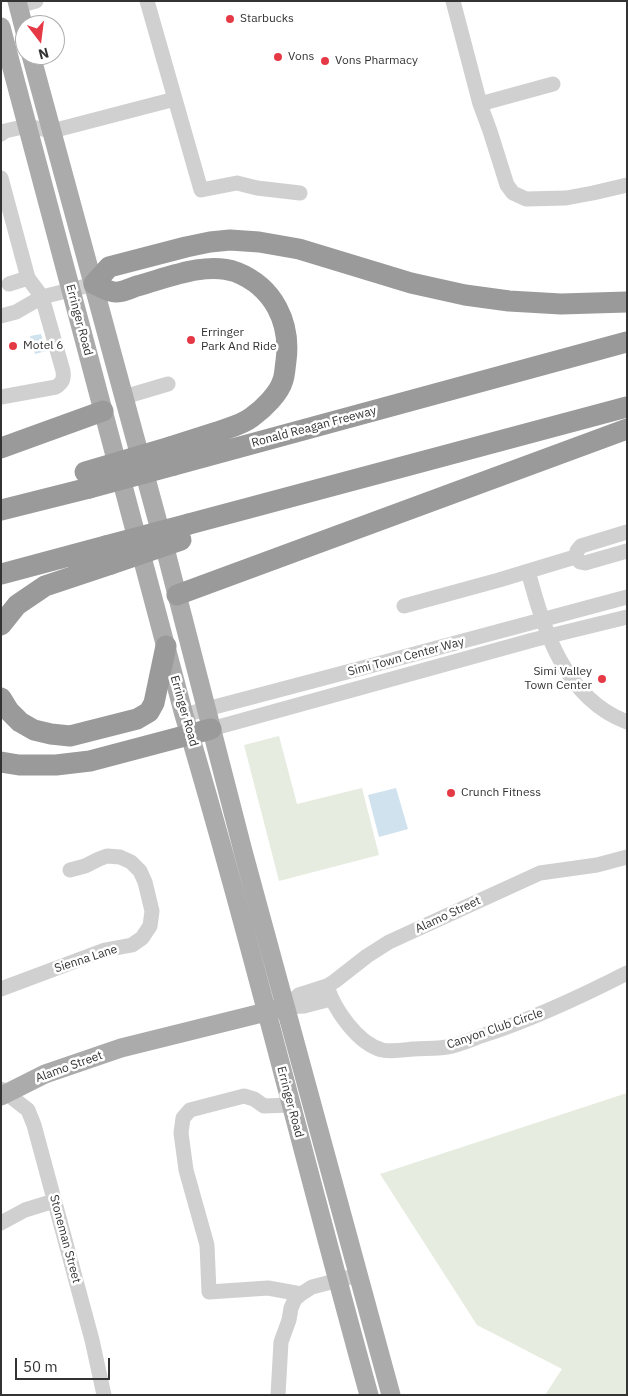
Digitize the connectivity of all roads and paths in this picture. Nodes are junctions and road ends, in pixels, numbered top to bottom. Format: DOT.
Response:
graph roads {
  1 [pos="147,1"];
  2 [pos="458,2"];
  3 [pos="1,27"];
  4 [pos="34,65"];
  5 [pos="553,84"];
  6 [pos="175,99"];
  7 [pos="480,104"];
  8 [pos="27,126"];
  9 [pos="52,130"];
  10 [pos="1,134"];
  11 [pos="1,178"];
  12 [pos="627,186"];
  13 [pos="300,193"];
  14 [pos="28,278"];
  15 [pos="9,284"];
  16 [pos="94,284"];
  17 [pos="71,290"];
  18 [pos="42,297"];
  19 [pos="627,302"];
  20 [pos="1,316"];
  21 [pos="627,342"];
  22 [pos="168,384"];
  23 [pos="1,397"];
  24 [pos="124,397"];
  25 [pos="627,407"];
  26 [pos="103,411"];
  27 [pos="627,429"];
  28 [pos="1,448"];
  29 [pos="172,456"];
  30 [pos="87,480"];
  31 [pos="1,505"];
  32 [pos="1,510"];
  33 [pos="627,532"];
  34 [pos="627,551"];
  35 [pos="108,555"];
  36 [pos="575,557"];
  37 [pos="528,572"];
  38 [pos="1,574"];
  39 [pos="177,595"];
  40 [pos="627,597"];
  41 [pos="404,606"];
  42 [pos="627,617"];
  43 [pos="542,620"];
  44 [pos="1,625"];
  45 [pos="548,636"];
  46 [pos="166,646"];
  47 [pos="1,698"];
  48 [pos="209,719"];
  49 [pos="627,722"];
  50 [pos="187,725"];
  51 [pos="1,762"];
  52 [pos="627,857"];
  53 [pos="70,870"];
  54 [pos="627,973"];
  55 [pos="1,989"];
  56 [pos="329,993"];
  57 [pos="285,1007"];
  58 [pos="266,1012"];
  59 [pos="3,1093"];
  60 [pos="291,1105"];
  61 [pos="54,1201"];
  62 [pos="1,1223"];
  63 [pos="358,1275"];
  64 [pos="338,1280"];
  65 [pos="301,1294"];
  66 [pos="100,1394"];
  67 [pos="278,1395"];
  68 [pos="369,1395"];
  69 [pos="391,1395"];
  1 -- 6 [label="street"];
  2 -- 7 [label="street"];
  3 -- 8 [label="main road, Erringer Road"];
  4 -- 9 [label="main road, Erringer Road"];
  5 -- 7 [label="street"];
  6 -- 9 [label="street"];
  6 -- 13 [label="street"];
  7 -- 12 [label="street"];
  8 -- 9 [label="street"];
  8 -- 10 [label="street"];
  8 -- 17 [label="main road, Erringer Road"];
  9 -- 16 [label="main road, Erringer Road"];
  11 -- 14 [label="street"];
  14 -- 15 [label="street"];
  14 -- 18 [label="street"];
  16 -- 17 [label="street"];
  16 -- 19 [label="highway"];
  16 -- 24 [label="main road, Erringer Road"];
  16 -- 29 [label="highway"];
  17 -- 18 [label="street"];
  17 -- 26 [label="main road, Erringer Road"];
  18 -- 20 [label="street"];
  18 -- 23 [label="street"];
  21 -- 29 [label="highway, Ronald Reagan Freeway"];
  22 -- 24 [label="street"];
  24 -- 39 [label="main road, Erringer Road"];
  25 -- 35 [label="highway, bridge"];
  26 -- 28 [label="highway"];
  26 -- 46 [label="main road, Erringer Road"];
  27 -- 39 [label="highway"];
  29 -- 30 [label="highway, bridge"];
  30 -- 31 [label="highway"];
  30 -- 32 [label="highway"];
  33 -- 36 [label="street"];
  34 -- 36 [label="street"];
  35 -- 38 [label="highway"];
  35 -- 44 [label="highway"];
  36 -- 37 [label="street"];
  37 -- 41 [label="street"];
  37 -- 43 [label="street"];
  39 -- 48 [label="main road, Erringer Road"];
  40 -- 43 [label="street, Simi Town Center Way"];
  42 -- 45 [label="street, Simi Town Center Way"];
  43 -- 45 [label="street"];
  43 -- 48 [label="street, Simi Town Center Way"];
  45 -- 48 [label="street, Simi Town Center Way"];
  45 -- 49 [label="street"];
  46 -- 47 [label="highway"];
  46 -- 50 [label="main road, Erringer Road"];
  48 -- 50 [label="highway"];
  48 -- 57 [label="main road, Erringer Road"];
  50 -- 51 [label="highway"];
  50 -- 58 [label="main road, Erringer Road"];
  52 -- 56 [label="street, Alamo Street"];
  53 -- 55 [label="street, Sienna Lane"];
  54 -- 56 [label="street, Canyon Club Circle"];
  56 -- 57 [label="street, Alamo Street"];
  57 -- 58 [label="main road, Alamo Street"];
  57 -- 63 [label="main road, Erringer Road"];
  58 -- 59 [label="main road, Alamo Street"];
  58 -- 60 [label="main road, Erringer Road"];
  59 -- 61 [label="street, Stoneman Street"];
  60 -- 64 [label="main road, Erringer Road"];
  60 -- 65 [label="street"];
  61 -- 62 [label="street"];
  61 -- 66 [label="street, Stoneman Street"];
  63 -- 64 [label="street"];
  63 -- 69 [label="main road, Erringer Road"];
  64 -- 65 [label="street"];
  64 -- 68 [label="main road, Erringer Road"];
  65 -- 67 [label="street"];
}
